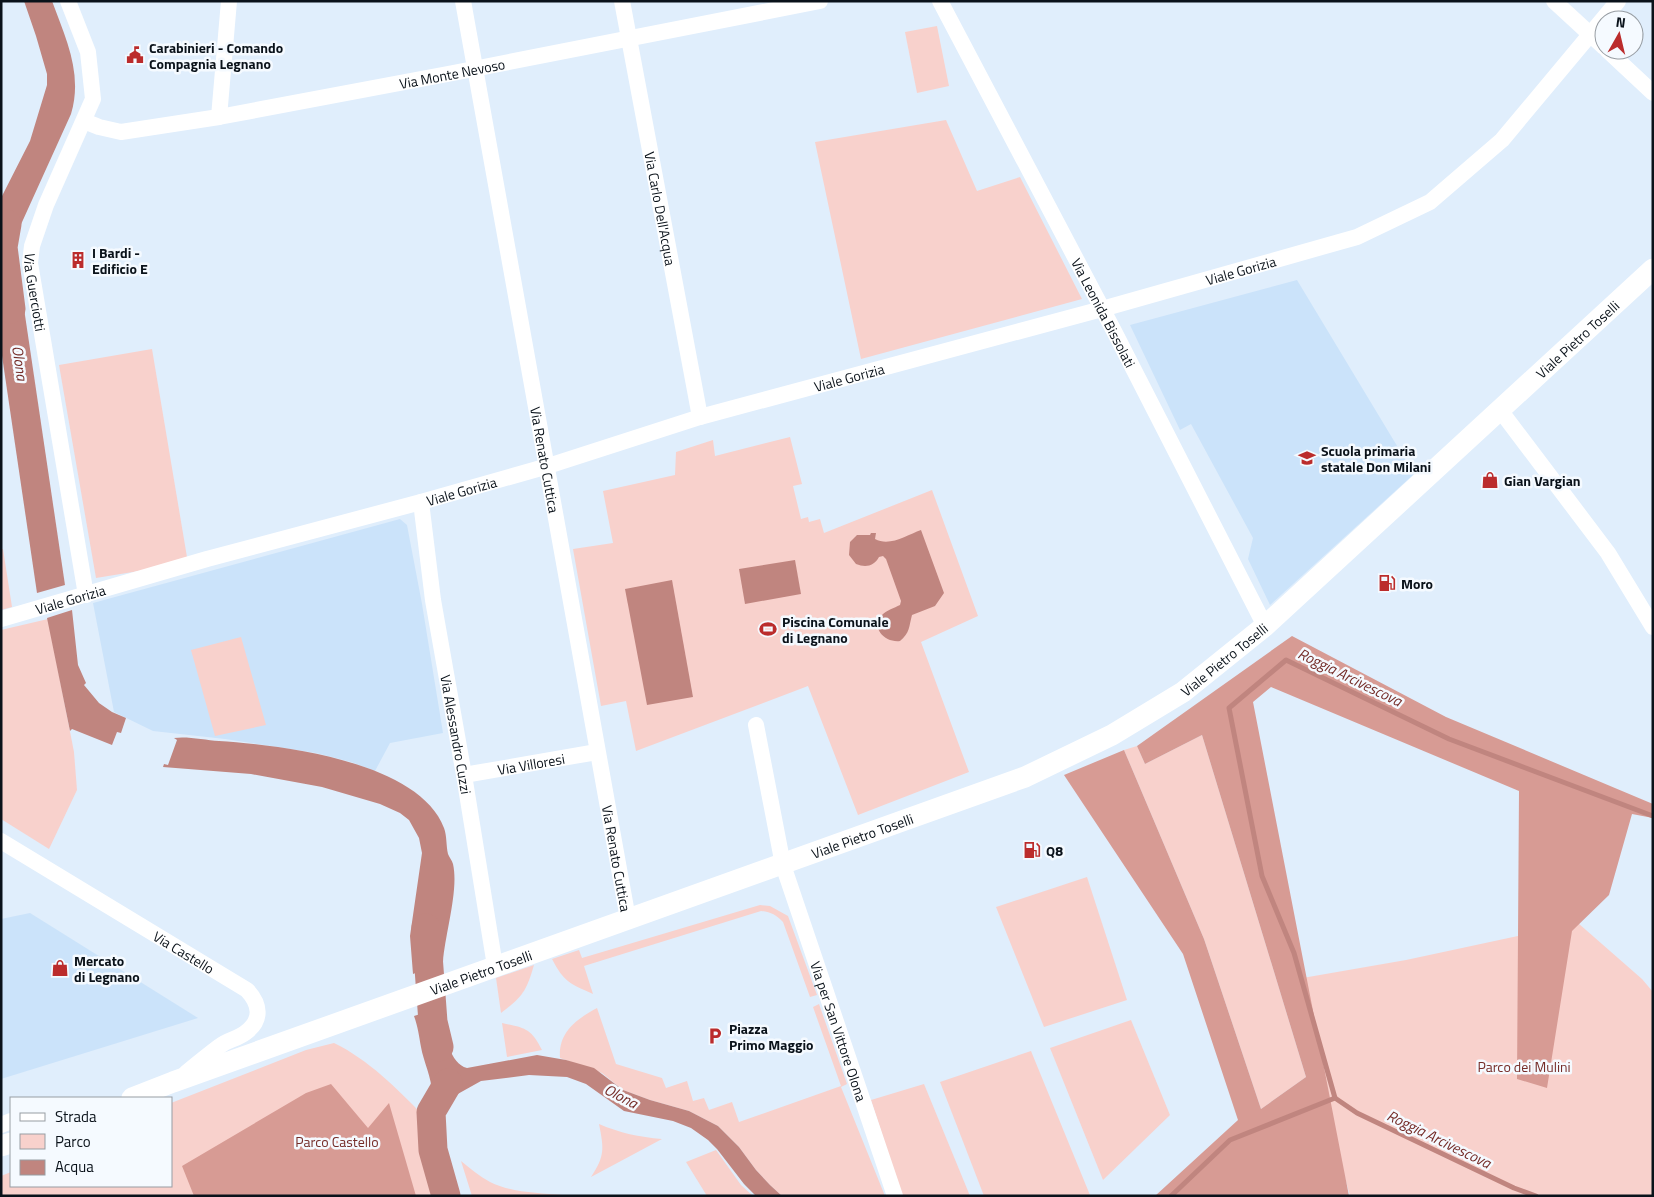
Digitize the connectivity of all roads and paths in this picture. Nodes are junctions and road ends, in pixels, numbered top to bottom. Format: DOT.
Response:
graph roads {
  1 [pos="68,1"];
  2 [pos="229,1"];
  3 [pos="463,1"];
  4 [pos="622,1"];
  5 [pos="820,1"];
  6 [pos="940,1"];
  7 [pos="1554,1"];
  8 [pos="1618,1"];
  9 [pos="1591,35"];
  10 [pos="628,38"];
  11 [pos="1594,38"];
  12 [pos="1618,60"];
  13 [pos="476,68"];
  14 [pos="1653,93"];
  15 [pos="219,117"];
  16 [pos="84,120"];
  17 [pos="1653,269"];
  18 [pos="1102,309"];
  19 [pos="1500,410"];
  20 [pos="700,417"];
  21 [pos="548,466"];
  22 [pos="420,502"];
  23 [pos="86,595"];
  24 [pos="1,619"];
  25 [pos="1265,626"];
  26 [pos="1653,627"];
  27 [pos="756,724"];
  28 [pos="597,752"];
  29 [pos="464,775"];
  30 [pos="1,841"];
  31 [pos="783,865"];
  32 [pos="628,919"];
  33 [pos="495,966"];
  34 [pos="173,1082"];
  35 [pos="135,1097"];
  36 [pos="895,1196"];
  1 -- 16 [label="street, Via Guerciotti"];
  2 -- 15 [label="street"];
  3 -- 13 [label="street, Via Renato Cuttica"];
  4 -- 10 [label="street, Via Carlo Dell'Acqua"];
  5 -- 10 [label="street, Via Monte Nevoso"];
  6 -- 18 [label="street, Via Leonida Bissolati"];
  7 -- 9 [label="street"];
  8 -- 9 [label="street, Viale Gorizia"];
  9 -- 11 [label="street"];
  9 -- 18 [label="street, Viale Gorizia"];
  10 -- 13 [label="street, Via Monte Nevoso"];
  10 -- 20 [label="street, Via Carlo Dell'Acqua"];
  12 -- 14 [label="street"];
  13 -- 15 [label="street, Via Monte Nevoso"];
  13 -- 21 [label="street, Via Renato Cuttica"];
  15 -- 16 [label="street, Via Monte Nevoso"];
  16 -- 23 [label="street, Via Guerciotti"];
  17 -- 19 [label="main road, Viale Pietro Toselli"];
  18 -- 20 [label="street, Viale Gorizia"];
  18 -- 25 [label="street, Via Leonida Bissolati"];
  19 -- 25 [label="main road, Viale Pietro Toselli"];
  19 -- 26 [label="street"];
  20 -- 21 [label="street, Viale Gorizia"];
  21 -- 22 [label="street, Viale Gorizia"];
  21 -- 28 [label="street, Via Renato Cuttica"];
  22 -- 23 [label="street, Viale Gorizia"];
  22 -- 29 [label="street, Via Alessandro Cuzzi"];
  23 -- 24 [label="street, Viale Gorizia"];
  25 -- 31 [label="main road, Viale Pietro Toselli"];
  27 -- 31 [label="street, Via per San Vittore Olona"];
  28 -- 29 [label="street, Via Villoresi"];
  28 -- 32 [label="street, Via Renato Cuttica"];
  29 -- 33 [label="street, Via Alessandro Cuzzi"];
  30 -- 34 [label="street, Via Castello"];
  31 -- 32 [label="main road, Viale Pietro Toselli"];
  31 -- 36 [label="street, Via per San Vittore Olona"];
  32 -- 33 [label="main road, Viale Pietro Toselli"];
  33 -- 34 [label="main road, Viale Pietro Toselli"];
  34 -- 35 [label="main road, Viale Pietro Toselli"];
}
